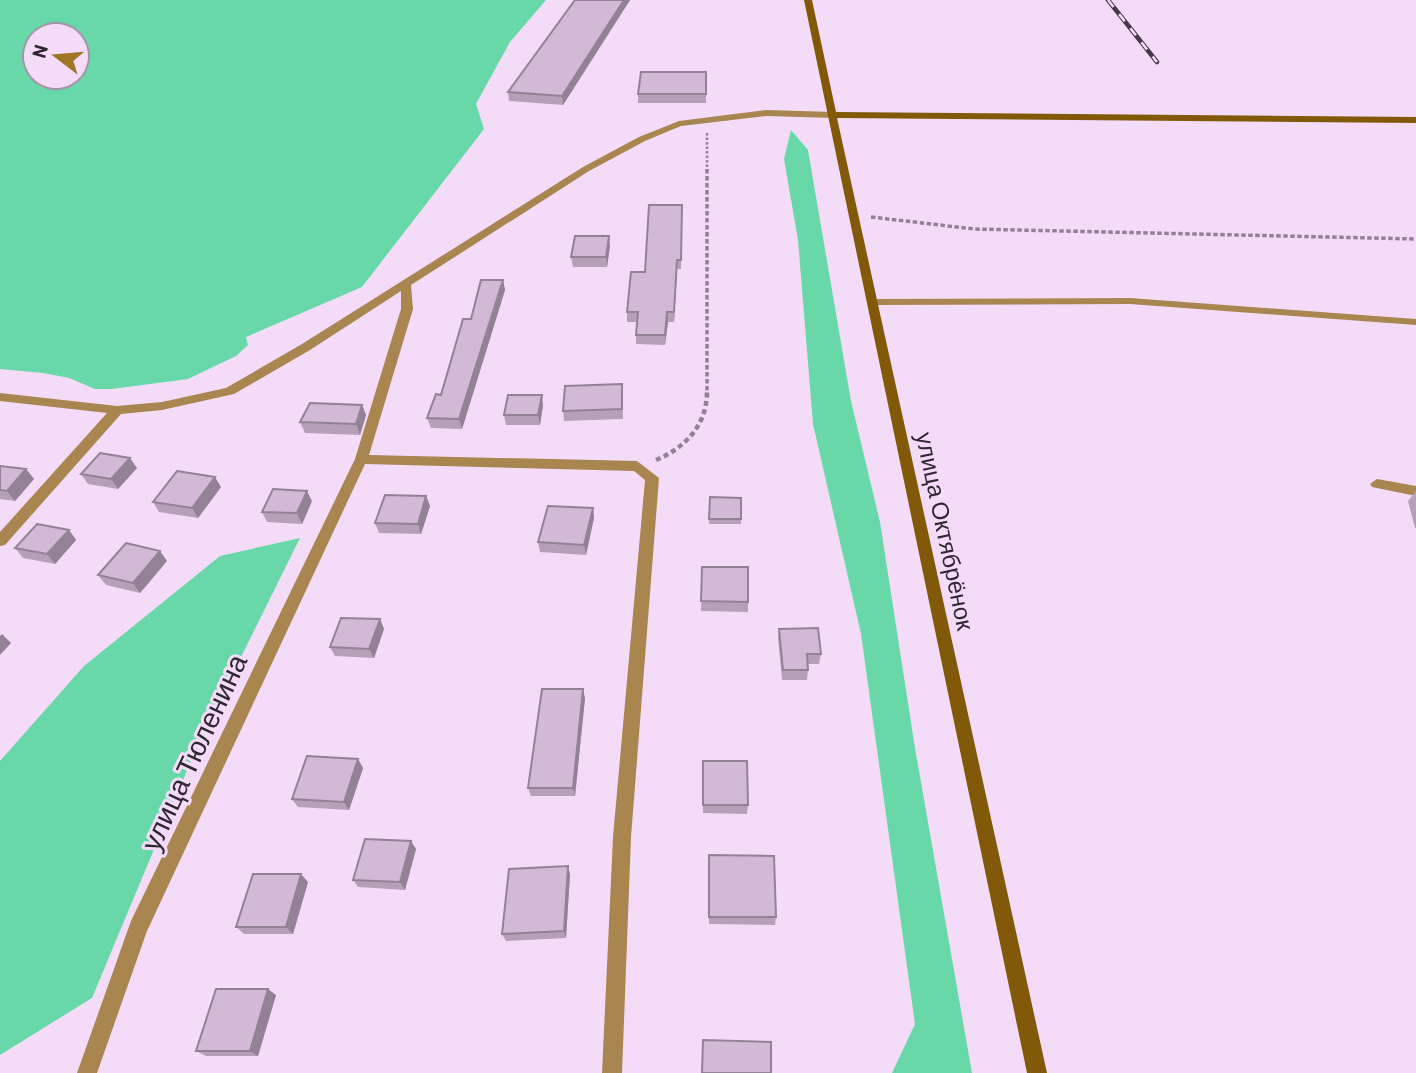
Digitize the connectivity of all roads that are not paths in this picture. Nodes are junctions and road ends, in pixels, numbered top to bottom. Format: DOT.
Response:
graph roads {
  1 [pos="808,0"];
  2 [pos="834,115"];
  3 [pos="1416,120"];
  4 [pos="405,284"];
  5 [pos="875,302"];
  6 [pos="1416,322"];
  7 [pos="0,397"];
  8 [pos="117,410"];
  9 [pos="361,459"];
  10 [pos="1377,484"];
  11 [pos="1416,491"];
  12 [pos="0,541"];
  13 [pos="87,1073"];
  14 [pos="612,1073"];
  15 [pos="1037,1073"];
  1 -- 2 [label="street, улица Октябрёнок"];
  2 -- 3 [label="street"];
  2 -- 4 [label="street"];
  2 -- 5 [label="street, улица Октябрёнок"];
  4 -- 8 [label="street"];
  4 -- 9 [label="street, улица Тюленина"];
  5 -- 6 [label="street"];
  5 -- 15 [label="street, улица Октябрёнок"];
  7 -- 8 [label="street"];
  8 -- 12 [label="street"];
  9 -- 13 [label="street, улица Тюленина"];
  9 -- 14 [label="street"];
  10 -- 11 [label="street"];
}
